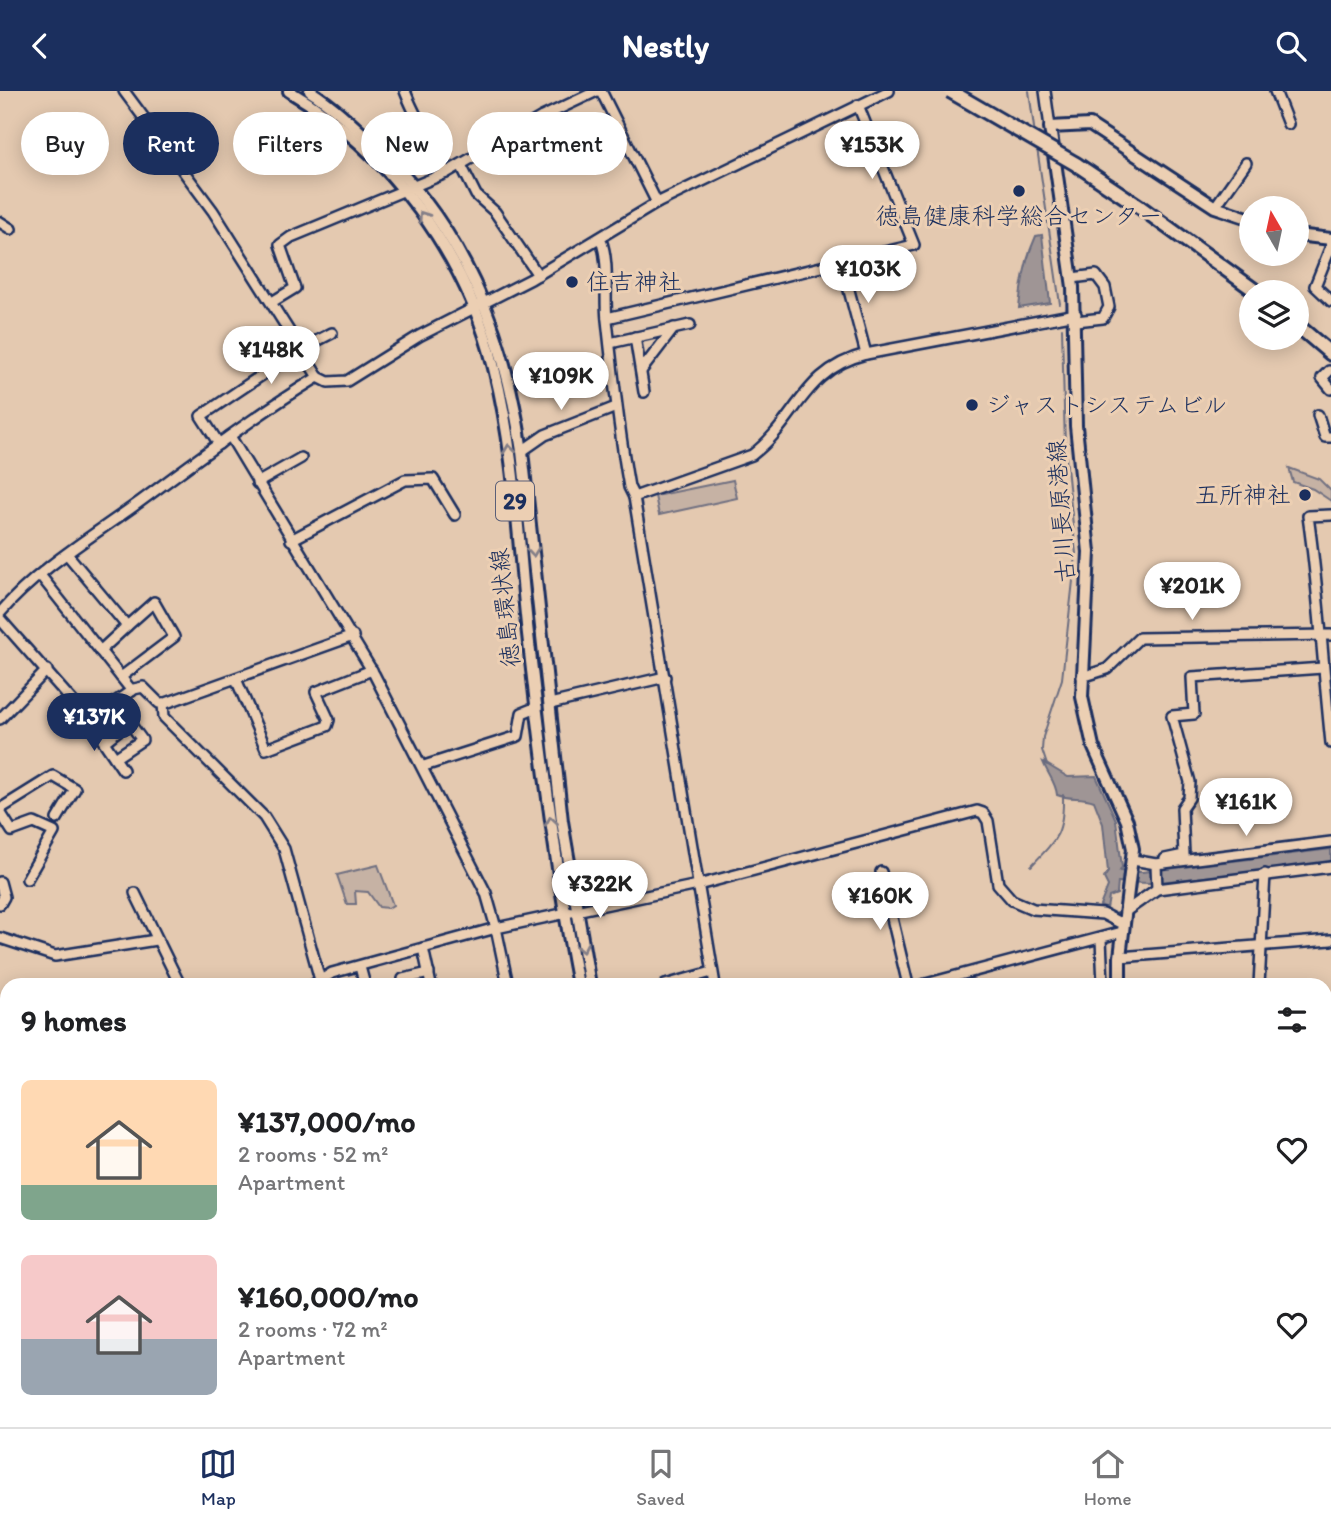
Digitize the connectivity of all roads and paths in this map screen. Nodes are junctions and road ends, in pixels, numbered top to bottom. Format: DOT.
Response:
graph roads {
  1 [pos="124,91"];
  2 [pos="289,91"];
  3 [pos="310,91"];
  4 [pos="405,91"];
  5 [pos="599,91"];
  6 [pos="888,91"];
  7 [pos="950,91"];
  8 [pos="1045,91"];
  9 [pos="1275,91"];
  10 [pos="858,105"];
  11 [pos="413,112"];
  12 [pos="1288,124"];
  13 [pos="1050,127"];
  14 [pos="1246,163"];
  15 [pos="461,165"];
  16 [pos="453,169"];
  17 [pos="442,175"];
  18 [pos="411,190"];
  19 [pos="657,203"];
  20 [pos="1215,207"];
  21 [pos="1239,215"];
  22 [pos="0,222"];
  23 [pos="11,229"];
  24 [pos="1309,236"];
  25 [pos="1331,239"];
  26 [pos="601,240"];
  27 [pos="1331,246"];
  28 [pos="842,264"];
  29 [pos="538,275"];
  30 [pos="1072,278"];
  31 [pos="1240,280"];
  32 [pos="1331,301"];
  33 [pos="272,302"];
  34 [pos="480,305"];
  35 [pos="607,317"];
  36 [pos="1076,318"];
  37 [pos="690,324"];
  38 [pos="674,328"];
  39 [pos="332,333"];
  40 [pos="1309,335"];
  41 [pos="635,337"];
  42 [pos="610,343"];
  43 [pos="301,349"];
  44 [pos="866,354"];
  45 [pos="1331,354"];
  46 [pos="641,371"];
  47 [pos="1329,372"];
  48 [pos="318,377"];
  49 [pos="1331,389"];
  50 [pos="644,392"];
  51 [pos="616,407"];
  52 [pos="1318,415"];
  53 [pos="230,436"];
  54 [pos="1331,437"];
  55 [pos="219,444"];
  56 [pos="522,451"];
  57 [pos="301,458"];
  58 [pos="257,483"];
  59 [pos="634,497"];
  60 [pos="456,515"];
  61 [pos="1331,515"];
  62 [pos="291,540"];
  63 [pos="67,554"];
  64 [pos="40,575"];
  65 [pos="0,613"];
  66 [pos="0,619"];
  67 [pos="127,627"];
  68 [pos="1320,635"];
  69 [pos="1331,635"];
  70 [pos="353,636"];
  71 [pos="100,651"];
  72 [pos="1323,668"];
  73 [pos="47,670"];
  74 [pos="372,670"];
  75 [pos="121,677"];
  76 [pos="665,677"];
  77 [pos="1082,677"];
  78 [pos="236,679"];
  79 [pos="132,691"];
  80 [pos="115,702"];
  81 [pos="163,703"];
  82 [pos="550,704"];
  83 [pos="537,707"];
  84 [pos="0,719"];
  85 [pos="89,720"];
  86 [pos="129,722"];
  87 [pos="104,742"];
  88 [pos="1331,743"];
  89 [pos="115,758"];
  90 [pos="424,767"];
  91 [pos="123,770"];
  92 [pos="0,811"];
  93 [pos="57,819"];
  94 [pos="1331,842"];
  95 [pos="1132,864"];
  96 [pos="1159,865"];
  97 [pos="1331,867"];
  98 [pos="881,872"];
  99 [pos="1265,874"];
  100 [pos="27,879"];
  101 [pos="0,883"];
  102 [pos="698,885"];
  103 [pos="1157,887"];
  104 [pos="135,893"];
  105 [pos="0,904"];
  106 [pos="569,911"];
  107 [pos="1126,911"];
  108 [pos="496,927"];
  109 [pos="1123,929"];
  110 [pos="0,938"];
  111 [pos="1101,939"];
  112 [pos="156,940"];
  113 [pos="1331,940"];
  114 [pos="1262,944"];
  115 [pos="423,947"];
  116 [pos="1120,957"];
  117 [pos="360,967"];
  118 [pos="712,972"];
  119 [pos="429,973"];
  120 [pos="176,978"];
  121 [pos="316,978"];
  122 [pos="324,978"];
  123 [pos="363,978"];
  124 [pos="407,978"];
  125 [pos="430,978"];
  126 [pos="507,978"];
  127 [pos="577,978"];
  128 [pos="588,978"];
  129 [pos="690,978"];
  130 [pos="713,978"];
  131 [pos="906,978"];
  132 [pos="949,978"];
  133 [pos="1103,978"];
  134 [pos="1120,978"];
  135 [pos="1260,978"];
  1 -- 33 [label="street"];
  2 -- 18 [label="main road, 徳島環状線 / 29"];
  3 -- 18 [label="main road, 徳島環状線 / 29"];
  4 -- 11 [label="street"];
  5 -- 15 [label="street"];
  5 -- 19 [label="street"];
  6 -- 10 [label="street"];
  7 -- 31 [label="highway, bridge"];
  8 -- 13 [label="street"];
  9 -- 12 [label="street"];
  10 -- 19 [label="street"];
  10 -- 28 [label="street"];
  13 -- 20 [label="main road"];
  13 -- 30 [label="main road, 古川長原港線"];
  14 -- 20 [label="street"];
  15 -- 16 [label="street"];
  15 -- 29 [label="street"];
  17 -- 18 [label="street"];
  18 -- 33 [label="street"];
  18 -- 34 [label="main road, 徳島環状線 / 29"];
  19 -- 26 [label="street"];
  20 -- 21 [label="main road"];
  22 -- 23 [label="street"];
  24 -- 25 [label="main road"];
  26 -- 29 [label="street"];
  26 -- 35 [label="street"];
  27 -- 32 [label="street"];
  28 -- 35 [label="street"];
  28 -- 44 [label="street"];
  29 -- 34 [label="street"];
  30 -- 36 [label="main road, 古川長原港線"];
  30 -- 36 [label="street"];
  33 -- 43 [label="street"];
  34 -- 48 [label="street"];
  34 -- 56 [label="main road, 徳島環状線 / 29"];
  83 -- 34 [label="main road, 徳島環状線 / 29, one-way"];
  35 -- 42 [label="street"];
  36 -- 44 [label="street"];
  36 -- 77 [label="main road, 古川長原港線"];
  37 -- 38 [label="street"];
  38 -- 41 [label="street"];
  38 -- 46 [label="street"];
  39 -- 43 [label="street"];
  40 -- 45 [label="highway"];
  41 -- 42 [label="street"];
  41 -- 46 [label="street"];
  42 -- 51 [label="street"];
  43 -- 48 [label="street"];
  43 -- 55 [label="street"];
  44 -- 59 [label="street"];
  46 -- 50 [label="street"];
  47 -- 49 [label="street"];
  48 -- 53 [label="street"];
  51 -- 56 [label="street"];
  51 -- 59 [label="street"];
  52 -- 54 [label="street"];
  53 -- 55 [label="street"];
  53 -- 58 [label="street"];
  55 -- 63 [label="street"];
  56 -- 82 [label="main road, 徳島環状線 / 29, one-way"];
  57 -- 58 [label="street"];
  58 -- 62 [label="street"];
  59 -- 76 [label="street"];
  60 -- 62 [label="street"];
  61 -- 68 [label="street"];
  62 -- 70 [label="street"];
  63 -- 64 [label="street"];
  63 -- 67 [label="street"];
  64 -- 65 [label="street"];
  64 -- 71 [label="street"];
  66 -- 73 [label="street"];
  67 -- 71 [label="street"];
  67 -- 75 [label="street"];
  68 -- 69 [label="street"];
  68 -- 72 [label="street"];
  68 -- 77 [label="street"];
  70 -- 74 [label="street"];
  70 -- 78 [label="street"];
  71 -- 75 [label="street"];
  72 -- 88 [label="street"];
  72 -- 96 [label="street"];
  73 -- 84 [label="street"];
  73 -- 85 [label="street"];
  74 -- 78 [label="street"];
  74 -- 90 [label="street"];
  75 -- 79 [label="street"];
  76 -- 82 [label="street"];
  76 -- 102 [label="street"];
  77 -- 95 [label="main road, 古川長原港線"];
  78 -- 81 [label="street"];
  79 -- 80 [label="street"];
  79 -- 81 [label="street"];
  80 -- 85 [label="street"];
  80 -- 86 [label="street"];
  81 -- 121 [label="street"];
  82 -- 106 [label="main road, 徳島環状線 / 29"];
  83 -- 90 [label="street"];
  106 -- 83 [label="main road, 徳島環状線 / 29, one-way"];
  85 -- 87 [label="street"];
  86 -- 87 [label="street"];
  86 -- 89 [label="street"];
  87 -- 89 [label="street"];
  89 -- 91 [label="street"];
  90 -- 108 [label="street"];
  92 -- 93 [label="street"];
  92 -- 100 [label="street"];
  94 -- 96 [label="street"];
  95 -- 96 [label="street"];
  95 -- 107 [label="main road, 古川長原港線"];
  96 -- 103 [label="street"];
  97 -- 99 [label="street"];
  98 -- 131 [label="street"];
  99 -- 103 [label="street"];
  99 -- 114 [label="street"];
  101 -- 105 [label="street"];
  102 -- 106 [label="street"];
  102 -- 109 [label="street"];
  102 -- 118 [label="street"];
  103 -- 107 [label="street"];
  104 -- 112 [label="street"];
  106 -- 108 [label="street"];
  106 -- 127 [label="main road, 徳島環状線 / 29"];
  106 -- 128 [label="main road, 徳島環状線 / 29, one-way"];
  107 -- 109 [label="main road, 古川長原港線"];
  108 -- 115 [label="street"];
  108 -- 126 [label="street"];
  109 -- 111 [label="street"];
  109 -- 116 [label="main road, 古川長原港線"];
  110 -- 112 [label="street"];
  111 -- 132 [label="street"];
  111 -- 133 [label="street"];
  112 -- 120 [label="street"];
  113 -- 114 [label="street"];
  114 -- 116 [label="street"];
  114 -- 135 [label="street"];
  115 -- 117 [label="street"];
  115 -- 119 [label="street"];
  116 -- 134 [label="main road, 古川長原港線"];
  117 -- 122 [label="street"];
  117 -- 123 [label="street"];
  118 -- 129 [label="street"];
  118 -- 130 [label="street"];
  119 -- 124 [label="street"];
  119 -- 125 [label="street"];
}
